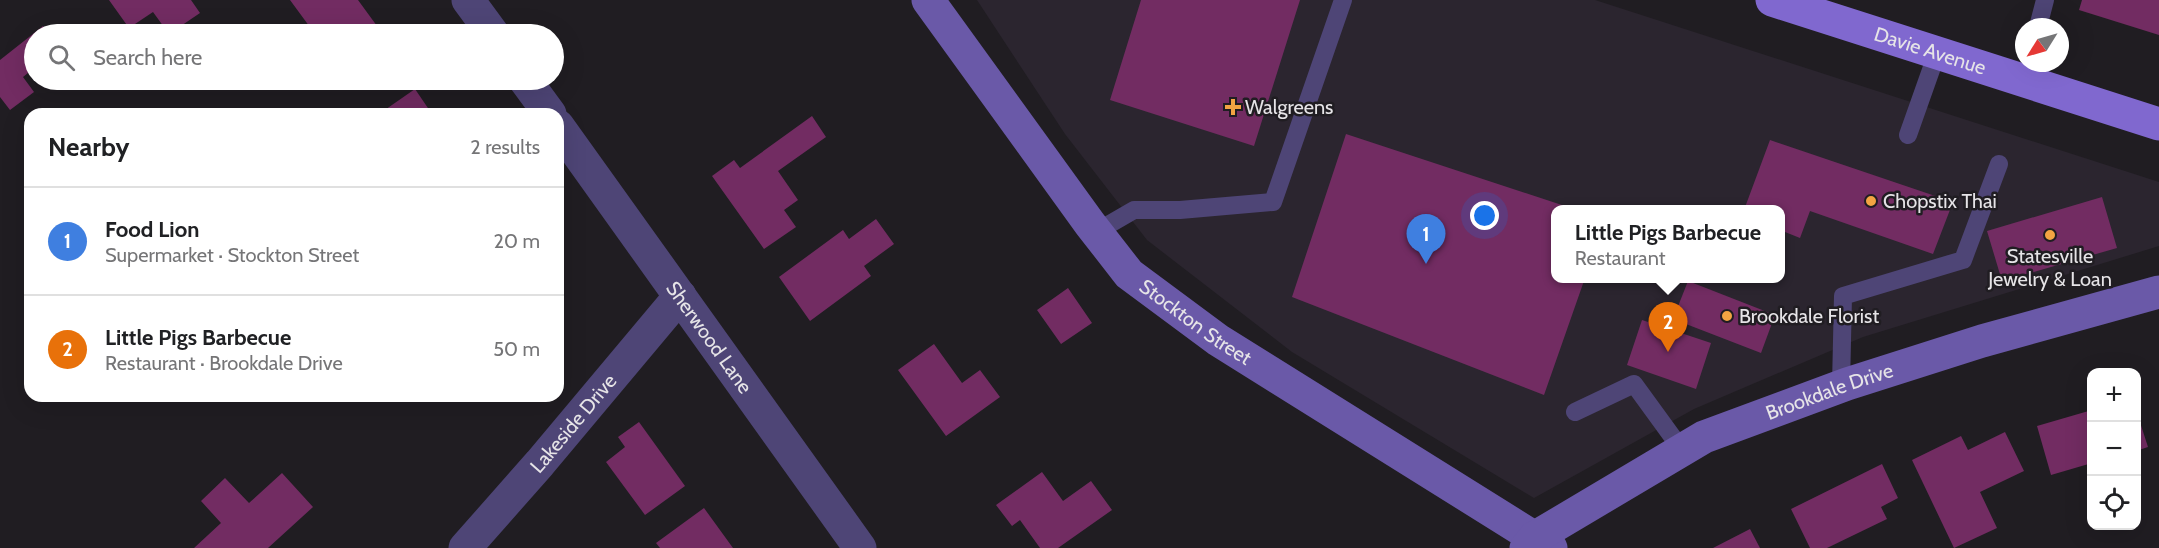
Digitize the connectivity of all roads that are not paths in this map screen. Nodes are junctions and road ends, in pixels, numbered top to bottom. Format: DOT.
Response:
graph roads {
  1 [pos="468,0"];
  2 [pos="928,0"];
  3 [pos="1343,0"];
  4 [pos="1772,0"];
  5 [pos="2045,0"];
  6 [pos="2040,18"];
  7 [pos="486,24"];
  8 [pos="1937,53"];
  9 [pos="2015,70"];
  10 [pos="2026,72"];
  11 [pos="532,90"];
  12 [pos="546,108"];
  13 [pos="2159,124"];
  14 [pos="564,134"];
  15 [pos="1908,135"];
  16 [pos="1999,164"];
  17 [pos="1096,232"];
  18 [pos="2159,292"];
  19 [pos="680,296"];
  20 [pos="1841,385"];
  21 [pos="1575,412"];
  22 [pos="1682,450"];
  23 [pos="1537,544"];
  24 [pos="465,548"];
  25 [pos="860,548"];
  1 -- 7 [label="street"];
  2 -- 17 [label="street, Stockton Street"];
  3 -- 17 [label="lane"];
  4 -- 8 [label="main road, Davie Avenue"];
  5 -- 6 [label="lane"];
  8 -- 9 [label="main road, Davie Avenue"];
  8 -- 15 [label="lane"];
  10 -- 13 [label="main road, Davie Avenue"];
  11 -- 12 [label="street"];
  14 -- 19 [label="street, Sherwood Lane"];
  16 -- 20 [label="lane"];
  17 -- 23 [label="street, Stockton Street"];
  18 -- 20 [label="street, Brookdale Drive"];
  19 -- 24 [label="street, Lakeside Drive"];
  19 -- 25 [label="street, Sherwood Lane"];
  20 -- 22 [label="street, Brookdale Drive"];
  21 -- 22 [label="lane"];
  22 -- 23 [label="street, Brookdale Drive"];
}
